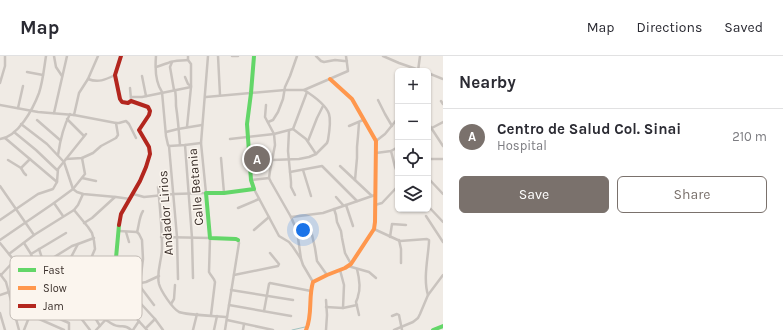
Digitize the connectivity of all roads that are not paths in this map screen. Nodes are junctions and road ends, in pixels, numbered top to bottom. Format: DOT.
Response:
graph roads {
  1 [pos="5,56"];
  2 [pos="46,56"];
  3 [pos="54,56"];
  4 [pos="67,56"];
  5 [pos="98,56"];
  6 [pos="121,56"];
  7 [pos="156,56"];
  8 [pos="175,56"];
  9 [pos="188,56"];
  10 [pos="208,56"];
  11 [pos="218,56"];
  12 [pos="232,56"];
  13 [pos="238,56"];
  14 [pos="254,56"];
  15 [pos="297,56"];
  16 [pos="316,56"];
  17 [pos="346,56"];
  18 [pos="383,56"];
  19 [pos="420,56"];
  20 [pos="188,60"];
  21 [pos="347,61"];
  22 [pos="173,62"];
  23 [pos="156,67"];
  24 [pos="412,68"];
  25 [pos="420,68"];
  26 [pos="27,72"];
  27 [pos="431,74"];
  28 [pos="43,75"];
  29 [pos="115,75"];
  30 [pos="142,76"];
  31 [pos="62,77"];
  32 [pos="185,77"];
  33 [pos="88,79"];
  34 [pos="330,79"];
  35 [pos="443,79"];
  36 [pos="0,83"];
  37 [pos="23,86"];
  38 [pos="191,87"];
  39 [pos="130,88"];
  40 [pos="174,90"];
  41 [pos="285,90"];
  42 [pos="306,91"];
  43 [pos="162,92"];
  44 [pos="251,92"];
  45 [pos="146,96"];
  46 [pos="206,96"];
  47 [pos="220,96"];
  48 [pos="131,99"];
  49 [pos="378,100"];
  50 [pos="0,105"];
  51 [pos="266,105"];
  52 [pos="323,106"];
  53 [pos="18,108"];
  54 [pos="30,111"];
  55 [pos="54,113"];
  56 [pos="70,114"];
  57 [pos="74,115"];
  58 [pos="36,120"];
  59 [pos="67,120"];
  60 [pos="364,120"];
  61 [pos="268,122"];
  62 [pos="395,122"];
  63 [pos="443,122"];
  64 [pos="116,123"];
  65 [pos="359,123"];
  66 [pos="21,124"];
  67 [pos="202,125"];
  68 [pos="349,126"];
  69 [pos="392,126"];
  70 [pos="187,127"];
  71 [pos="178,128"];
  72 [pos="431,128"];
  73 [pos="293,129"];
  74 [pos="289,130"];
  75 [pos="431,130"];
  76 [pos="14,132"];
  77 [pos="166,132"];
  78 [pos="274,134"];
  79 [pos="5,138"];
  80 [pos="136,138"];
  81 [pos="248,138"];
  82 [pos="0,139"];
  83 [pos="230,139"];
  84 [pos="60,140"];
  85 [pos="308,141"];
  86 [pos="376,141"];
  87 [pos="201,143"];
  88 [pos="180,145"];
  89 [pos="186,145"];
  90 [pos="169,146"];
  91 [pos="443,146"];
  92 [pos="395,149"];
  93 [pos="391,151"];
  94 [pos="376,153"];
  95 [pos="316,154"];
  96 [pos="58,155"];
  97 [pos="82,158"];
  98 [pos="221,158"];
  99 [pos="30,159"];
  100 [pos="431,159"];
  101 [pos="443,159"];
  102 [pos="8,160"];
  103 [pos="65,160"];
  104 [pos="272,160"];
  105 [pos="289,160"];
  106 [pos="340,166"];
  107 [pos="395,166"];
  108 [pos="21,168"];
  109 [pos="57,170"];
  110 [pos="304,170"];
  111 [pos="290,172"];
  112 [pos="26,175"];
  113 [pos="82,178"];
  114 [pos="270,178"];
  115 [pos="251,180"];
  116 [pos="355,180"];
  117 [pos="96,181"];
  118 [pos="431,181"];
  119 [pos="57,182"];
  120 [pos="0,186"];
  121 [pos="158,187"];
  122 [pos="74,189"];
  123 [pos="254,189"];
  124 [pos="395,189"];
  125 [pos="206,193"];
  126 [pos="224,193"];
  127 [pos="83,194"];
  128 [pos="133,194"];
  129 [pos="174,194"];
  130 [pos="190,194"];
  131 [pos="443,194"];
  132 [pos="295,195"];
  133 [pos="374,195"];
  134 [pos="159,196"];
  135 [pos="311,196"];
  136 [pos="116,197"];
  137 [pos="336,197"];
  138 [pos="130,199"];
  139 [pos="259,199"];
  140 [pos="358,201"];
  141 [pos="54,203"];
  142 [pos="345,205"];
  143 [pos="375,205"];
  144 [pos="238,208"];
  145 [pos="16,209"];
  146 [pos="334,209"];
  147 [pos="431,209"];
  148 [pos="74,210"];
  149 [pos="143,211"];
  150 [pos="63,216"];
  151 [pos="426,216"];
  152 [pos="291,217"];
  153 [pos="269,218"];
  154 [pos="0,220"];
  155 [pos="443,222"];
  156 [pos="84,223"];
  157 [pos="25,224"];
  158 [pos="406,225"];
  159 [pos="310,226"];
  160 [pos="353,226"];
  161 [pos="254,230"];
  162 [pos="374,230"];
  163 [pos="119,231"];
  164 [pos="126,232"];
  165 [pos="137,232"];
  166 [pos="66,233"];
  167 [pos="34,235"];
  168 [pos="161,237"];
  169 [pos="178,237"];
  170 [pos="390,237"];
  171 [pos="94,238"];
  172 [pos="192,238"];
  173 [pos="210,238"];
  174 [pos="0,240"];
  175 [pos="238,240"];
  176 [pos="398,240"];
  177 [pos="24,242"];
  178 [pos="129,242"];
  179 [pos="443,242"];
  180 [pos="0,243"];
  181 [pos="78,244"];
  182 [pos="39,249"];
  183 [pos="270,253"];
  184 [pos="9,254"];
  185 [pos="31,254"];
  186 [pos="41,256"];
  187 [pos="57,256"];
  188 [pos="72,256"];
  189 [pos="92,256"];
  190 [pos="117,256"];
  191 [pos="301,259"];
  192 [pos="401,263"];
  193 [pos="10,265"];
  194 [pos="142,265"];
  195 [pos="349,265"];
  196 [pos="357,269"];
  197 [pos="340,270"];
  198 [pos="0,274"];
  199 [pos="234,275"];
  200 [pos="327,275"];
  201 [pos="443,275"];
  202 [pos="159,276"];
  203 [pos="193,278"];
  204 [pos="376,278"];
  205 [pos="178,279"];
  206 [pos="313,282"];
  207 [pos="142,283"];
  208 [pos="175,285"];
  209 [pos="142,288"];
  210 [pos="231,290"];
  211 [pos="311,291"];
  212 [pos="9,292"];
  213 [pos="10,295"];
  214 [pos="428,295"];
  215 [pos="0,296"];
  216 [pos="267,296"];
  217 [pos="293,300"];
  218 [pos="326,300"];
  219 [pos="171,304"];
  220 [pos="154,305"];
  221 [pos="229,305"];
  222 [pos="357,305"];
  223 [pos="142,306"];
  224 [pos="326,307"];
  225 [pos="343,308"];
  226 [pos="264,311"];
  227 [pos="0,313"];
  228 [pos="197,314"];
  229 [pos="211,315"];
  230 [pos="359,315"];
  231 [pos="217,316"];
  232 [pos="291,316"];
  233 [pos="392,316"];
  234 [pos="227,318"];
  235 [pos="155,319"];
  236 [pos="17,320"];
  237 [pos="28,320"];
  238 [pos="41,320"];
  239 [pos="62,320"];
  240 [pos="82,320"];
  241 [pos="96,320"];
  242 [pos="105,320"];
  243 [pos="108,320"];
  244 [pos="139,321"];
  245 [pos="244,324"];
  246 [pos="100,326"];
  247 [pos="443,326"];
  248 [pos="402,328"];
  249 [pos="146,329"];
  250 [pos="435,329"];
  251 [pos="5,330"];
  252 [pos="20,330"];
  253 [pos="24,330"];
  254 [pos="64,330"];
  255 [pos="69,330"];
  256 [pos="90,330"];
  257 [pos="96,330"];
  258 [pos="132,330"];
  259 [pos="163,330"];
  260 [pos="192,330"];
  261 [pos="214,330"];
  262 [pos="225,330"];
  263 [pos="243,330"];
  264 [pos="272,330"];
  265 [pos="306,330"];
  266 [pos="326,330"];
  267 [pos="394,330"];
  1 -- 36 [label="street"];
  2 -- 28 [label="street"];
  3 -- 31 [label="street"];
  4 -- 31 [label="street"];
  5 -- 33 [label="street"];
  6 -- 29 [label="street"];
  7 -- 23 [label="street, Andador Lirios"];
  8 -- 22 [label="street"];
  9 -- 20 [label="street"];
  10 -- 46 [label="street, Calle Betania"];
  11 -- 47 [label="street"];
  12 -- 13 [label="street"];
  14 -- 44 [label="street"];
  15 -- 41 [label="street"];
  16 -- 21 [label="street"];
  17 -- 21 [label="street"];
  18 -- 24 [label="street"];
  19 -- 25 [label="street"];
  20 -- 22 [label="street"];
  20 -- 38 [label="street"];
  21 -- 34 [label="street"];
  22 -- 23 [label="street"];
  22 -- 40 [label="street"];
  23 -- 43 [label="street, Andador Lirios"];
  26 -- 28 [label="street"];
  27 -- 35 [label="street"];
  28 -- 54 [label="street"];
  29 -- 33 [label="street"];
  29 -- 48 [label="street"];
  30 -- 45 [label="street"];
  31 -- 55 [label="street"];
  32 -- 38 [label="street"];
  33 -- 57 [label="street"];
  34 -- 42 [label="street"];
  34 -- 60 [label="street"];
  37 -- 53 [label="street"];
  38 -- 40 [label="street"];
  38 -- 70 [label="street"];
  39 -- 48 [label="street"];
  40 -- 43 [label="street"];
  40 -- 71 [label="street"];
  41 -- 42 [label="street"];
  41 -- 44 [label="street"];
  41 -- 61 [label="street"];
  42 -- 52 [label="street"];
  42 -- 73 [label="street"];
  43 -- 45 [label="street"];
  43 -- 77 [label="street, Andador Lirios"];
  44 -- 47 [label="street"];
  44 -- 81 [label="street"];
  45 -- 48 [label="street"];
  46 -- 47 [label="street"];
  46 -- 67 [label="street, Calle Betania"];
  48 -- 128 [label="street"];
  49 -- 69 [label="street"];
  50 -- 53 [label="street"];
  51 -- 61 [label="street"];
  52 -- 85 [label="street"];
  52 -- 95 [label="street"];
  53 -- 54 [label="street"];
  54 -- 55 [label="street"];
  54 -- 66 [label="street"];
  55 -- 56 [label="street"];
  56 -- 57 [label="street"];
  56 -- 59 [label="street"];
  57 -- 64 [label="street"];
  58 -- 84 [label="street"];
  59 -- 84 [label="street"];
  59 -- 103 [label="street"];
  60 -- 65 [label="street"];
  60 -- 86 [label="street"];
  61 -- 78 [label="street"];
  62 -- 69 [label="street"];
  63 -- 72 [label="street"];
  64 -- 80 [label="street"];
  64 -- 97 [label="street"];
  65 -- 68 [label="street"];
  65 -- 116 [label="street"];
  66 -- 76 [label="street"];
  66 -- 96 [label="street"];
  67 -- 70 [label="street"];
  67 -- 87 [label="street, Calle Betania"];
  69 -- 86 [label="street"];
  70 -- 71 [label="street"];
  71 -- 77 [label="street"];
  71 -- 88 [label="street"];
  73 -- 74 [label="street"];
  73 -- 85 [label="street"];
  74 -- 78 [label="street"];
  74 -- 105 [label="street"];
  75 -- 91 [label="street"];
  76 -- 79 [label="street"];
  76 -- 109 [label="street"];
  77 -- 90 [label="street, Andador Lirios"];
  78 -- 81 [label="street"];
  78 -- 104 [label="street"];
  79 -- 82 [label="street"];
  79 -- 99 [label="street"];
  81 -- 83 [label="street"];
  81 -- 115 [label="street"];
  84 -- 96 [label="street"];
  85 -- 95 [label="street"];
  86 -- 94 [label="street"];
  87 -- 89 [label="street"];
  87 -- 125 [label="street, Calle Betania"];
  88 -- 89 [label="street"];
  88 -- 90 [label="street"];
  89 -- 130 [label="street"];
  90 -- 129 [label="street, Andador Lirios"];
  92 -- 93 [label="street"];
  93 -- 94 [label="street"];
  93 -- 107 [label="street"];
  94 -- 133 [label="street"];
  95 -- 105 [label="street"];
  96 -- 103 [label="street"];
  97 -- 103 [label="street"];
  97 -- 113 [label="street"];
  98 -- 126 [label="street"];
  99 -- 108 [label="street"];
  99 -- 119 [label="street"];
  100 -- 101 [label="street"];
  102 -- 108 [label="street"];
  103 -- 109 [label="street"];
  103 -- 122 [label="street"];
  104 -- 105 [label="street"];
  104 -- 114 [label="street"];
  105 -- 111 [label="street"];
  106 -- 116 [label="street"];
  108 -- 112 [label="street"];
  109 -- 119 [label="street"];
  110 -- 111 [label="street"];
  110 -- 135 [label="street"];
  110 -- 140 [label="street"];
  111 -- 132 [label="street"];
  113 -- 117 [label="street"];
  113 -- 122 [label="street"];
  114 -- 115 [label="street"];
  114 -- 152 [label="street"];
  115 -- 123 [label="street"];
  116 -- 133 [label="street"];
  118 -- 131 [label="street"];
  119 -- 145 [label="street"];
  120 -- 145 [label="street"];
  121 -- 134 [label="street"];
  122 -- 127 [label="street"];
  122 -- 141 [label="street"];
  123 -- 126 [label="street"];
  123 -- 139 [label="street"];
  124 -- 143 [label="street"];
  125 -- 126 [label="street"];
  125 -- 130 [label="street"];
  125 -- 173 [label="street, Calle Betania"];
  127 -- 136 [label="street"];
  127 -- 148 [label="street"];
  128 -- 134 [label="street"];
  128 -- 138 [label="street"];
  129 -- 130 [label="street"];
  129 -- 134 [label="street"];
  129 -- 169 [label="street, Andador Lirios"];
  130 -- 172 [label="street"];
  133 -- 140 [label="street"];
  133 -- 143 [label="street"];
  134 -- 168 [label="street"];
  136 -- 138 [label="street"];
  136 -- 156 [label="street"];
  137 -- 142 [label="street"];
  138 -- 163 [label="street"];
  139 -- 144 [label="street"];
  139 -- 153 [label="street"];
  140 -- 142 [label="street"];
  141 -- 150 [label="street"];
  141 -- 157 [label="street"];
  142 -- 146 [label="street"];
  142 -- 160 [label="street"];
  143 -- 162 [label="street"];
  145 -- 154 [label="street"];
  145 -- 157 [label="street"];
  146 -- 152 [label="street"];
  146 -- 195 [label="street"];
  147 -- 155 [label="street"];
  148 -- 150 [label="street"];
  148 -- 156 [label="street"];
  149 -- 165 [label="street"];
  150 -- 167 [label="street"];
  151 -- 179 [label="street"];
  152 -- 191 [label="street"];
  153 -- 161 [label="street"];
  153 -- 191 [label="street"];
  156 -- 171 [label="street"];
  157 -- 167 [label="street"];
  157 -- 174 [label="street"];
  158 -- 170 [label="street"];
  159 -- 200 [label="street"];
  162 -- 170 [label="street"];
  162 -- 195 [label="street"];
  163 -- 164 [label="street"];
  163 -- 190 [label="street"];
  164 -- 165 [label="street"];
  164 -- 178 [label="street"];
  165 -- 194 [label="street"];
  166 -- 182 [label="street"];
  167 -- 177 [label="street"];
  168 -- 169 [label="street"];
  168 -- 202 [label="street"];
  169 -- 172 [label="street"];
  169 -- 205 [label="street, Andador Lirios"];
  170 -- 176 [label="street"];
  171 -- 181 [label="street"];
  171 -- 189 [label="street"];
  172 -- 173 [label="street"];
  172 -- 203 [label="street"];
  173 -- 175 [label="street"];
  173 -- 229 [label="street, Calle Betania"];
  175 -- 199 [label="street"];
  176 -- 192 [label="street"];
  176 -- 214 [label="street"];
  177 -- 184 [label="street"];
  177 -- 185 [label="street"];
  180 -- 184 [label="street"];
  181 -- 187 [label="street"];
  181 -- 188 [label="street"];
  182 -- 185 [label="street"];
  182 -- 186 [label="street"];
  183 -- 199 [label="street"];
  191 -- 206 [label="street"];
  193 -- 198 [label="street"];
  195 -- 196 [label="street"];
  195 -- 197 [label="street"];
  196 -- 204 [label="street"];
  196 -- 222 [label="street"];
  197 -- 200 [label="street"];
  197 -- 225 [label="street"];
  198 -- 212 [label="street"];
  199 -- 210 [label="street"];
  200 -- 206 [label="street"];
  201 -- 214 [label="street"];
  202 -- 207 [label="street"];
  202 -- 219 [label="street"];
  206 -- 211 [label="street"];
  208 -- 219 [label="street"];
  209 -- 220 [label="street"];
  210 -- 216 [label="street"];
  210 -- 221 [label="street"];
  211 -- 216 [label="street"];
  211 -- 265 [label="street"];
  212 -- 213 [label="street"];
  212 -- 215 [label="street"];
  214 -- 248 [label="street"];
  216 -- 217 [label="street"];
  216 -- 226 [label="street"];
  218 -- 224 [label="street"];
  219 -- 228 [label="street"];
  221 -- 226 [label="street"];
  221 -- 234 [label="street"];
  222 -- 225 [label="street"];
  222 -- 230 [label="street"];
  223 -- 235 [label="street"];
  224 -- 225 [label="street"];
  224 -- 266 [label="street"];
  226 -- 232 [label="street"];
  227 -- 251 [label="street"];
  228 -- 229 [label="street"];
  228 -- 260 [label="street"];
  229 -- 231 [label="street"];
  231 -- 234 [label="street"];
  231 -- 261 [label="street"];
  233 -- 248 [label="street"];
  234 -- 245 [label="street"];
  234 -- 262 [label="street"];
  235 -- 249 [label="street"];
  235 -- 259 [label="street"];
  236 -- 252 [label="street"];
  237 -- 253 [label="street"];
  238 -- 254 [label="street"];
  239 -- 255 [label="street"];
  240 -- 256 [label="street"];
  241 -- 246 [label="street"];
  242 -- 246 [label="street"];
  243 -- 258 [label="street"];
  244 -- 249 [label="street"];
  244 -- 258 [label="street"];
  245 -- 263 [label="street"];
  245 -- 264 [label="street"];
  246 -- 257 [label="street"];
  247 -- 250 [label="street"];
  248 -- 267 [label="street"];
}
